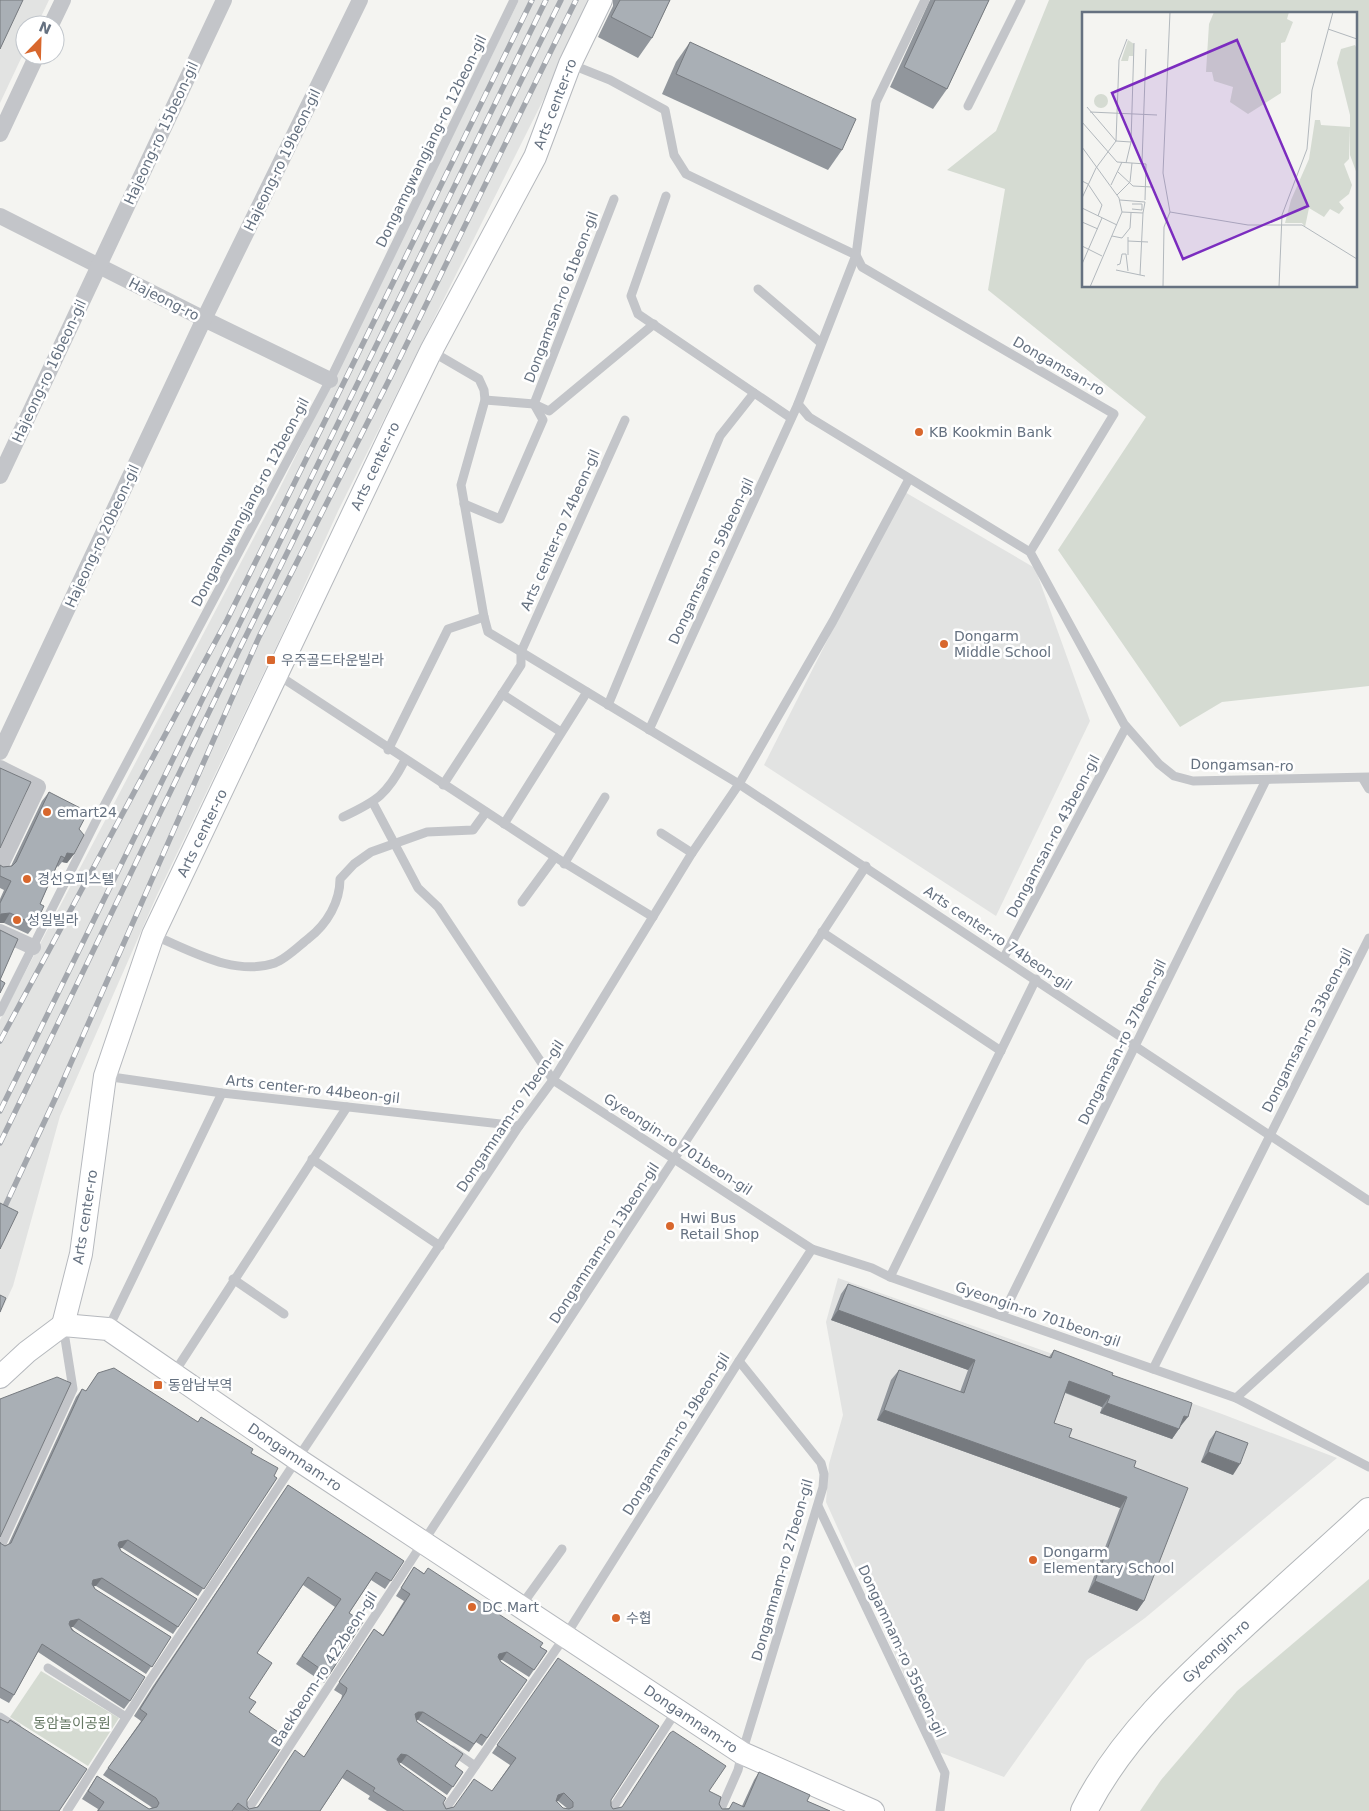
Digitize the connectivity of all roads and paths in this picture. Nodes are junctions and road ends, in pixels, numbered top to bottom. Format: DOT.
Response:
graph roads {
  1 [pos="63,0"];
  2 [pos="224,0"];
  3 [pos="360,0"];
  4 [pos="514,0"];
  5 [pos="601,0"];
  6 [pos="925,0"];
  7 [pos="1021,0"];
  8 [pos="56,15"];
  9 [pos="570,64"];
  10 [pos="32,65"];
  11 [pos="968,106"];
  12 [pos="0,134"];
  13 [pos="666,196"];
  14 [pos="614,198"];
  15 [pos="0,216"];
  16 [pos="856,255"];
  17 [pos="99,265"];
  18 [pos="758,289"];
  19 [pos="204,319"];
  20 [pos="654,324"];
  21 [pos="821,343"];
  22 [pos="431,351"];
  23 [pos="330,380"];
  24 [pos="754,393"];
  25 [pos="485,400"];
  26 [pos="534,404"];
  27 [pos="798,404"];
  28 [pos="791,418"];
  29 [pos="625,420"];
  30 [pos="0,476"];
  31 [pos="909,479"];
  32 [pos="464,504"];
  33 [pos="1030,552"];
  34 [pos="484,617"];
  35 [pos="521,652"];
  36 [pos="278,675"];
  37 [pos="586,692"];
  38 [pos="502,694"];
  39 [pos="608,705"];
  40 [pos="1126,727"];
  41 [pos="649,730"];
  42 [pos="562,732"];
  43 [pos="388,750"];
  44 [pos="0,752"];
  45 [pos="405,760"];
  46 [pos="0,768"];
  47 [pos="1366,778"];
  48 [pos="1266,780"];
  49 [pos="739,784"];
  50 [pos="443,785"];
  51 [pos="1369,790"];
  52 [pos="605,797"];
  53 [pos="373,802"];
  54 [pos="486,812"];
  55 [pos="343,816"];
  56 [pos="504,824"];
  57 [pos="661,833"];
  58 [pos="395,844"];
  59 [pos="692,853"];
  60 [pos="555,857"];
  61 [pos="564,864"];
  62 [pos="0,866"];
  63 [pos="866,866"];
  64 [pos="522,902"];
  65 [pos="653,917"];
  66 [pos="0,932"];
  67 [pos="822,932"];
  68 [pos="153,935"];
  69 [pos="1369,938"];
  70 [pos="33,947"];
  71 [pos="1004,958"];
  72 [pos="1036,979"];
  73 [pos="0,1012"];
  74 [pos="1136,1045"];
  75 [pos="1001,1052"];
  76 [pos="105,1076"];
  77 [pos="553,1080"];
  78 [pos="222,1093"];
  79 [pos="347,1107"];
  80 [pos="519,1126"];
  81 [pos="1270,1135"];
  82 [pos="312,1159"];
  83 [pos="676,1159"];
  84 [pos="1369,1201"];
  85 [pos="440,1246"];
  86 [pos="812,1250"];
  87 [pos="890,1277"];
  88 [pos="1369,1277"];
  89 [pos="233,1279"];
  90 [pos="284,1314"];
  91 [pos="1002,1316"];
  92 [pos="63,1325"];
  93 [pos="108,1329"];
  94 [pos="739,1361"];
  95 [pos="1153,1369"];
  96 [pos="172,1375"];
  97 [pos="0,1377"];
  98 [pos="1236,1398"];
  99 [pos="297,1459"];
  100 [pos="1369,1468"];
  101 [pos="818,1506"];
  102 [pos="1369,1511"];
  103 [pos="424,1542"];
  104 [pos="0,1548"];
  105 [pos="562,1549"];
  106 [pos="521,1606"];
  107 [pos="566,1636"];
  108 [pos="48,1668"];
  109 [pos="678,1710"];
  110 [pos="126,1717"];
  111 [pos="0,1718"];
  112 [pos="24,1733"];
  113 [pos="445,1746"];
  114 [pos="742,1753"];
  115 [pos="475,1766"];
  116 [pos="82,1770"];
  117 [pos="94,1777"];
  118 [pos="445,1805"];
  119 [pos="67,1811"];
  120 [pos="247,1811"];
  121 [pos="611,1811"];
  122 [pos="720,1811"];
  123 [pos="872,1811"];
  124 [pos="940,1811"];
  125 [pos="1084,1811"];
  1 -- 8 [label="street"];
  2 -- 17 [label="street, Hajeong-ro 15beon-gil"];
  3 -- 19 [label="street, Hajeong-ro 19beon-gil"];
  4 -- 23 [label="lane, Dongamgwangjang-ro 12beon-gil"];
  5 -- 9 [label="street, Arts center-ro"];
  6 -- 16 [label="lane"];
  7 -- 11 [label="lane"];
  9 -- 16 [label="lane, Dongamsan-ro"];
  9 -- 22 [label="street, Arts center-ro"];
  10 -- 12 [label="street"];
  13 -- 20 [label="lane"];
  14 -- 26 [label="lane, Dongamsan-ro 61beon-gil"];
  15 -- 17 [label="street, Hajeong-ro"];
  16 -- 21 [label="lane"];
  16 -- 33 [label="lane, Dongamsan-ro"];
  17 -- 19 [label="street, Hajeong-ro"];
  17 -- 30 [label="street, Hajeong-ro 16beon-gil"];
  18 -- 21 [label="lane"];
  19 -- 23 [label="street, Hajeong-ro"];
  19 -- 44 [label="street, Hajeong-ro 20beon-gil"];
  20 -- 24 [label="lane"];
  20 -- 26 [label="lane, Dongamsan-ro 61beon-gil"];
  21 -- 27 [label="lane"];
  22 -- 25 [label="lane"];
  22 -- 36 [label="street, Arts center-ro"];
  23 -- 70 [label="lane, Dongamgwangjang-ro 12beon-gil"];
  24 -- 28 [label="lane"];
  24 -- 39 [label="lane"];
  25 -- 26 [label="lane, Dongamsan-ro 61beon-gil"];
  25 -- 32 [label="lane, Arts center-ro 74beon-gil"];
  26 -- 32 [label="lane"];
  27 -- 28 [label="lane, Dongamsan-ro 59beon-gil"];
  27 -- 31 [label="lane"];
  28 -- 41 [label="lane, Dongamsan-ro 59beon-gil"];
  29 -- 35 [label="lane, Arts center-ro 74beon-gil"];
  31 -- 33 [label="lane"];
  31 -- 49 [label="lane, Dongamnam-ro 7beon-gil"];
  32 -- 34 [label="lane, Arts center-ro 74beon-gil"];
  33 -- 40 [label="lane, Dongamsan-ro"];
  34 -- 35 [label="lane, Arts center-ro 74beon-gil"];
  34 -- 43 [label="lane"];
  35 -- 37 [label="lane, Arts center-ro 74beon-gil"];
  35 -- 38 [label="lane"];
  36 -- 43 [label="lane"];
  36 -- 68 [label="street, Arts center-ro"];
  37 -- 39 [label="lane, Arts center-ro 74beon-gil"];
  37 -- 42 [label="lane"];
  38 -- 42 [label="lane"];
  38 -- 50 [label="lane"];
  39 -- 41 [label="lane, Arts center-ro 74beon-gil"];
  40 -- 48 [label="lane, Dongamsan-ro"];
  40 -- 71 [label="lane, Dongamsan-ro 43beon-gil"];
  41 -- 49 [label="lane, Arts center-ro 74beon-gil"];
  42 -- 56 [label="lane"];
  43 -- 45 [label="lane"];
  45 -- 50 [label="lane"];
  45 -- 53 [label="lane"];
  46 -- 62 [label="street"];
  47 -- 48 [label="lane, Dongamsan-ro"];
  47 -- 51 [label="lane"];
  48 -- 74 [label="lane, Dongamsan-ro 37beon-gil"];
  49 -- 59 [label="lane, Dongamnam-ro 7beon-gil"];
  49 -- 63 [label="lane, Arts center-ro 74beon-gil"];
  50 -- 54 [label="lane"];
  52 -- 61 [label="lane"];
  53 -- 55 [label="lane"];
  53 -- 58 [label="lane, Gyeongin-ro 701beon-gil"];
  54 -- 56 [label="lane"];
  54 -- 58 [label="lane"];
  56 -- 60 [label="lane"];
  57 -- 59 [label="lane"];
  58 -- 68 [label="lane"];
  58 -- 77 [label="lane, Gyeongin-ro 701beon-gil"];
  59 -- 65 [label="lane, Dongamnam-ro 7beon-gil"];
  60 -- 61 [label="lane"];
  60 -- 64 [label="lane"];
  61 -- 65 [label="lane"];
  63 -- 67 [label="lane, Dongamnam-ro 13beon-gil"];
  63 -- 71 [label="lane, Arts center-ro 74beon-gil"];
  65 -- 77 [label="lane, Dongamnam-ro 7beon-gil"];
  66 -- 70 [label="street"];
  67 -- 75 [label="lane"];
  67 -- 83 [label="lane, Dongamnam-ro 13beon-gil"];
  68 -- 76 [label="street, Arts center-ro"];
  69 -- 81 [label="lane, Dongamsan-ro 33beon-gil"];
  70 -- 73 [label="lane, Dongamgwangjang-ro 12beon-gil"];
  71 -- 72 [label="lane, Arts center-ro 74beon-gil"];
  72 -- 74 [label="lane, Arts center-ro 74beon-gil"];
  72 -- 75 [label="lane"];
  74 -- 81 [label="lane, Arts center-ro 74beon-gil"];
  74 -- 91 [label="lane, Dongamsan-ro 37beon-gil"];
  75 -- 87 [label="lane"];
  76 -- 78 [label="lane, Arts center-ro 44beon-gil"];
  76 -- 92 [label="street, Arts center-ro"];
  77 -- 80 [label="lane, Dongamnam-ro 7beon-gil"];
  77 -- 83 [label="lane, Gyeongin-ro 701beon-gil"];
  78 -- 79 [label="lane, Arts center-ro 44beon-gil"];
  78 -- 93 [label="lane"];
  79 -- 80 [label="lane, Arts center-ro 44beon-gil"];
  79 -- 82 [label="lane"];
  80 -- 85 [label="lane, Dongamnam-ro 7beon-gil"];
  81 -- 84 [label="lane, Arts center-ro 74beon-gil"];
  81 -- 95 [label="lane"];
  82 -- 85 [label="lane"];
  82 -- 89 [label="lane"];
  83 -- 86 [label="lane, Gyeongin-ro 701beon-gil"];
  83 -- 103 [label="lane, Dongamnam-ro 13beon-gil"];
  85 -- 99 [label="lane, Dongamnam-ro 7beon-gil"];
  86 -- 87 [label="lane, Gyeongin-ro 701beon-gil"];
  86 -- 94 [label="lane, Dongamnam-ro 19beon-gil"];
  87 -- 91 [label="lane, Gyeongin-ro 701beon-gil"];
  88 -- 98 [label="lane"];
  89 -- 90 [label="lane"];
  89 -- 96 [label="lane"];
  91 -- 95 [label="lane, Gyeongin-ro 701beon-gil"];
  92 -- 93 [label="street"];
  92 -- 97 [label="street"];
  92 -- 104 [label="lane"];
  93 -- 96 [label="street, Dongamnam-ro"];
  94 -- 101 [label="lane, Dongamnam-ro 27beon-gil"];
  94 -- 107 [label="lane, Dongamnam-ro 19beon-gil"];
  95 -- 98 [label="lane, Gyeongin-ro 701beon-gil"];
  96 -- 99 [label="street, Dongamnam-ro"];
  98 -- 100 [label="lane, Gyeongin-ro 701beon-gil"];
  99 -- 103 [label="street, Dongamnam-ro"];
  99 -- 110 [label="lane, Dongamnam-ro 7beon-gil"];
  101 -- 114 [label="lane, Dongamnam-ro 27beon-gil"];
  101 -- 124 [label="lane, Dongamnam-ro 35beon-gil"];
  102 -- 125 [label="main road, Gyeongin-ro"];
  103 -- 106 [label="street, Dongamnam-ro"];
  103 -- 120 [label="lane, Baekbeom-ro 422beon-gil"];
  105 -- 106 [label="lane"];
  106 -- 107 [label="street, Dongamnam-ro"];
  107 -- 109 [label="street, Dongamnam-ro"];
  107 -- 115 [label="lane, Dongamnam-ro 19beon-gil"];
  108 -- 110 [label="lane"];
  109 -- 114 [label="street, Dongamnam-ro"];
  109 -- 121 [label="lane"];
  110 -- 117 [label="lane, Dongamnam-ro 7beon-gil"];
  111 -- 112 [label="lane"];
  113 -- 115 [label="lane"];
  114 -- 122 [label="lane, Dongamnam-ro 27beon-gil"];
  114 -- 123 [label="street, Dongamnam-ro"];
  115 -- 118 [label="lane, Dongamnam-ro 19beon-gil"];
  116 -- 117 [label="lane"];
  117 -- 119 [label="lane, Dongamnam-ro 7beon-gil"];
}
